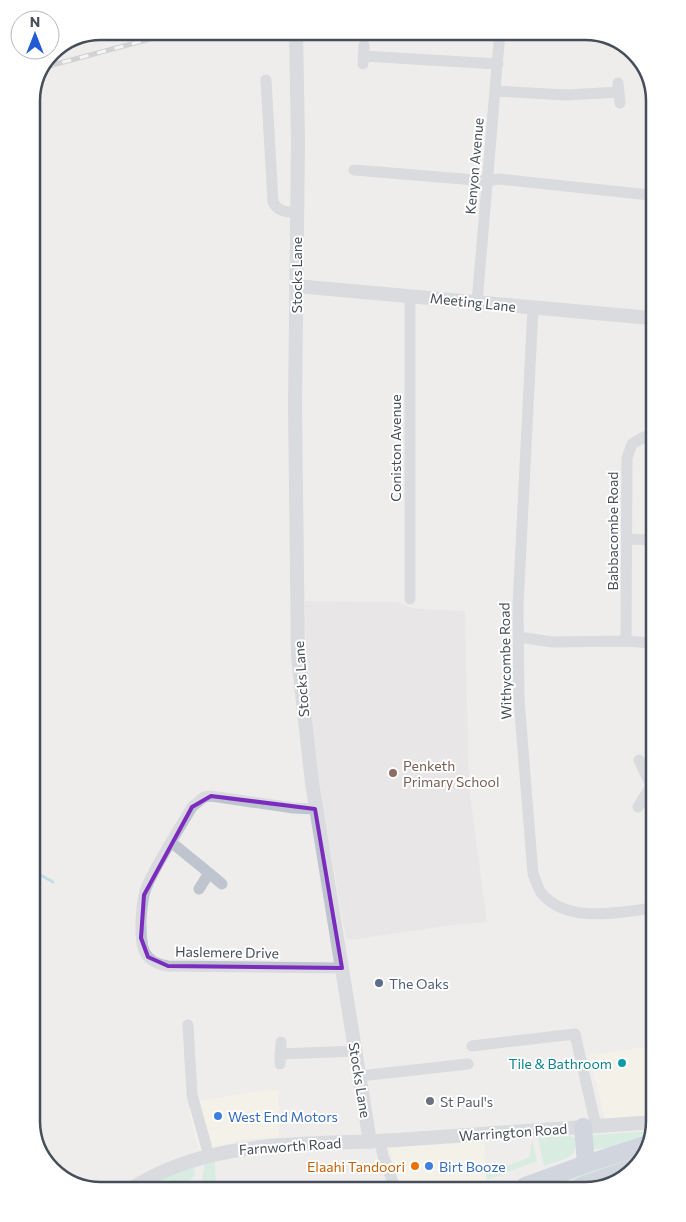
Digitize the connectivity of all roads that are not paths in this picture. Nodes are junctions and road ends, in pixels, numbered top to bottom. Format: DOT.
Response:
graph roads {
  1 [pos="296,40"];
  2 [pos="499,40"];
  3 [pos="363,55"];
  4 [pos="498,64"];
  5 [pos="263,78"];
  6 [pos="496,91"];
  7 [pos="619,93"];
  8 [pos="354,170"];
  9 [pos="487,181"];
  10 [pos="646,195"];
  11 [pos="296,212"];
  12 [pos="296,286"];
  13 [pos="410,296"];
  14 [pos="477,303"];
  15 [pos="533,308"];
  16 [pos="646,318"];
  17 [pos="646,437"];
  18 [pos="627,538"];
  19 [pos="646,540"];
  20 [pos="410,599"];
  21 [pos="519,637"];
  22 [pos="626,641"];
  23 [pos="646,643"];
  24 [pos="639,760"];
  25 [pos="646,774"];
  26 [pos="646,795"];
  27 [pos="638,807"];
  28 [pos="316,809"];
  29 [pos="171,842"];
  30 [pos="209,873"];
  31 [pos="222,884"];
  32 [pos="199,889"];
  33 [pos="646,909"];
  34 [pos="342,968"];
  35 [pos="188,1025"];
  36 [pos="281,1042"];
  37 [pos="472,1046"];
  38 [pos="356,1051"];
  39 [pos="468,1064"];
  40 [pos="360,1076"];
  41 [pos="646,1123"];
  42 [pos="590,1126"];
  43 [pos="375,1141"];
  44 [pos="641,1146"];
  45 [pos="209,1156"];
  46 [pos="586,1164"];
  47 [pos="615,1175"];
  48 [pos="595,1181"];
  49 [pos="141,1182"];
  50 [pos="393,1182"];
  51 [pos="536,1182"];
  1 -- 11 [label="street, Stocks Lane"];
  2 -- 4 [label="street, Kenyon Avenue"];
  3 -- 4 [label="street"];
  4 -- 6 [label="street, Kenyon Avenue"];
  5 -- 11 [label="street"];
  6 -- 7 [label="street"];
  6 -- 9 [label="street, Kenyon Avenue"];
  8 -- 9 [label="street"];
  9 -- 10 [label="street"];
  9 -- 14 [label="street, Kenyon Avenue"];
  11 -- 12 [label="street, Stocks Lane"];
  12 -- 13 [label="street, Meeting Lane"];
  12 -- 28 [label="street, Stocks Lane"];
  13 -- 14 [label="street, Meeting Lane"];
  13 -- 20 [label="street, Coniston Avenue"];
  14 -- 15 [label="street, Meeting Lane"];
  15 -- 16 [label="street, Meeting Lane"];
  15 -- 21 [label="street, Withycombe Road"];
  17 -- 18 [label="street, Babbacombe Road"];
  18 -- 19 [label="street"];
  18 -- 22 [label="street, Babbacombe Road"];
  21 -- 22 [label="street"];
  21 -- 33 [label="street, Withycombe Road"];
  22 -- 23 [label="street"];
  24 -- 25 [label="street"];
  26 -- 27 [label="street"];
  28 -- 29 [label="street, Haslemere Drive"];
  28 -- 34 [label="street, Stocks Lane"];
  29 -- 30 [label="street"];
  29 -- 34 [label="street, Haslemere Drive"];
  30 -- 31 [label="street"];
  30 -- 32 [label="street"];
  34 -- 38 [label="street, Stocks Lane"];
  35 -- 45 [label="street"];
  36 -- 38 [label="street"];
  37 -- 42 [label="street"];
  38 -- 40 [label="street, Stocks Lane"];
  39 -- 40 [label="street"];
  40 -- 43 [label="street, Stocks Lane"];
  41 -- 42 [label="street, Warrington Road"];
  42 -- 43 [label="street, Warrington Road"];
  42 -- 46 [label="main road"];
  43 -- 45 [label="street, Farnworth Road"];
  43 -- 50 [label="street"];
  44 -- 46 [label="main road"];
  45 -- 49 [label="street, Farnworth Road"];
  46 -- 51 [label="main road"];
  47 -- 48 [label="main road"];
}
